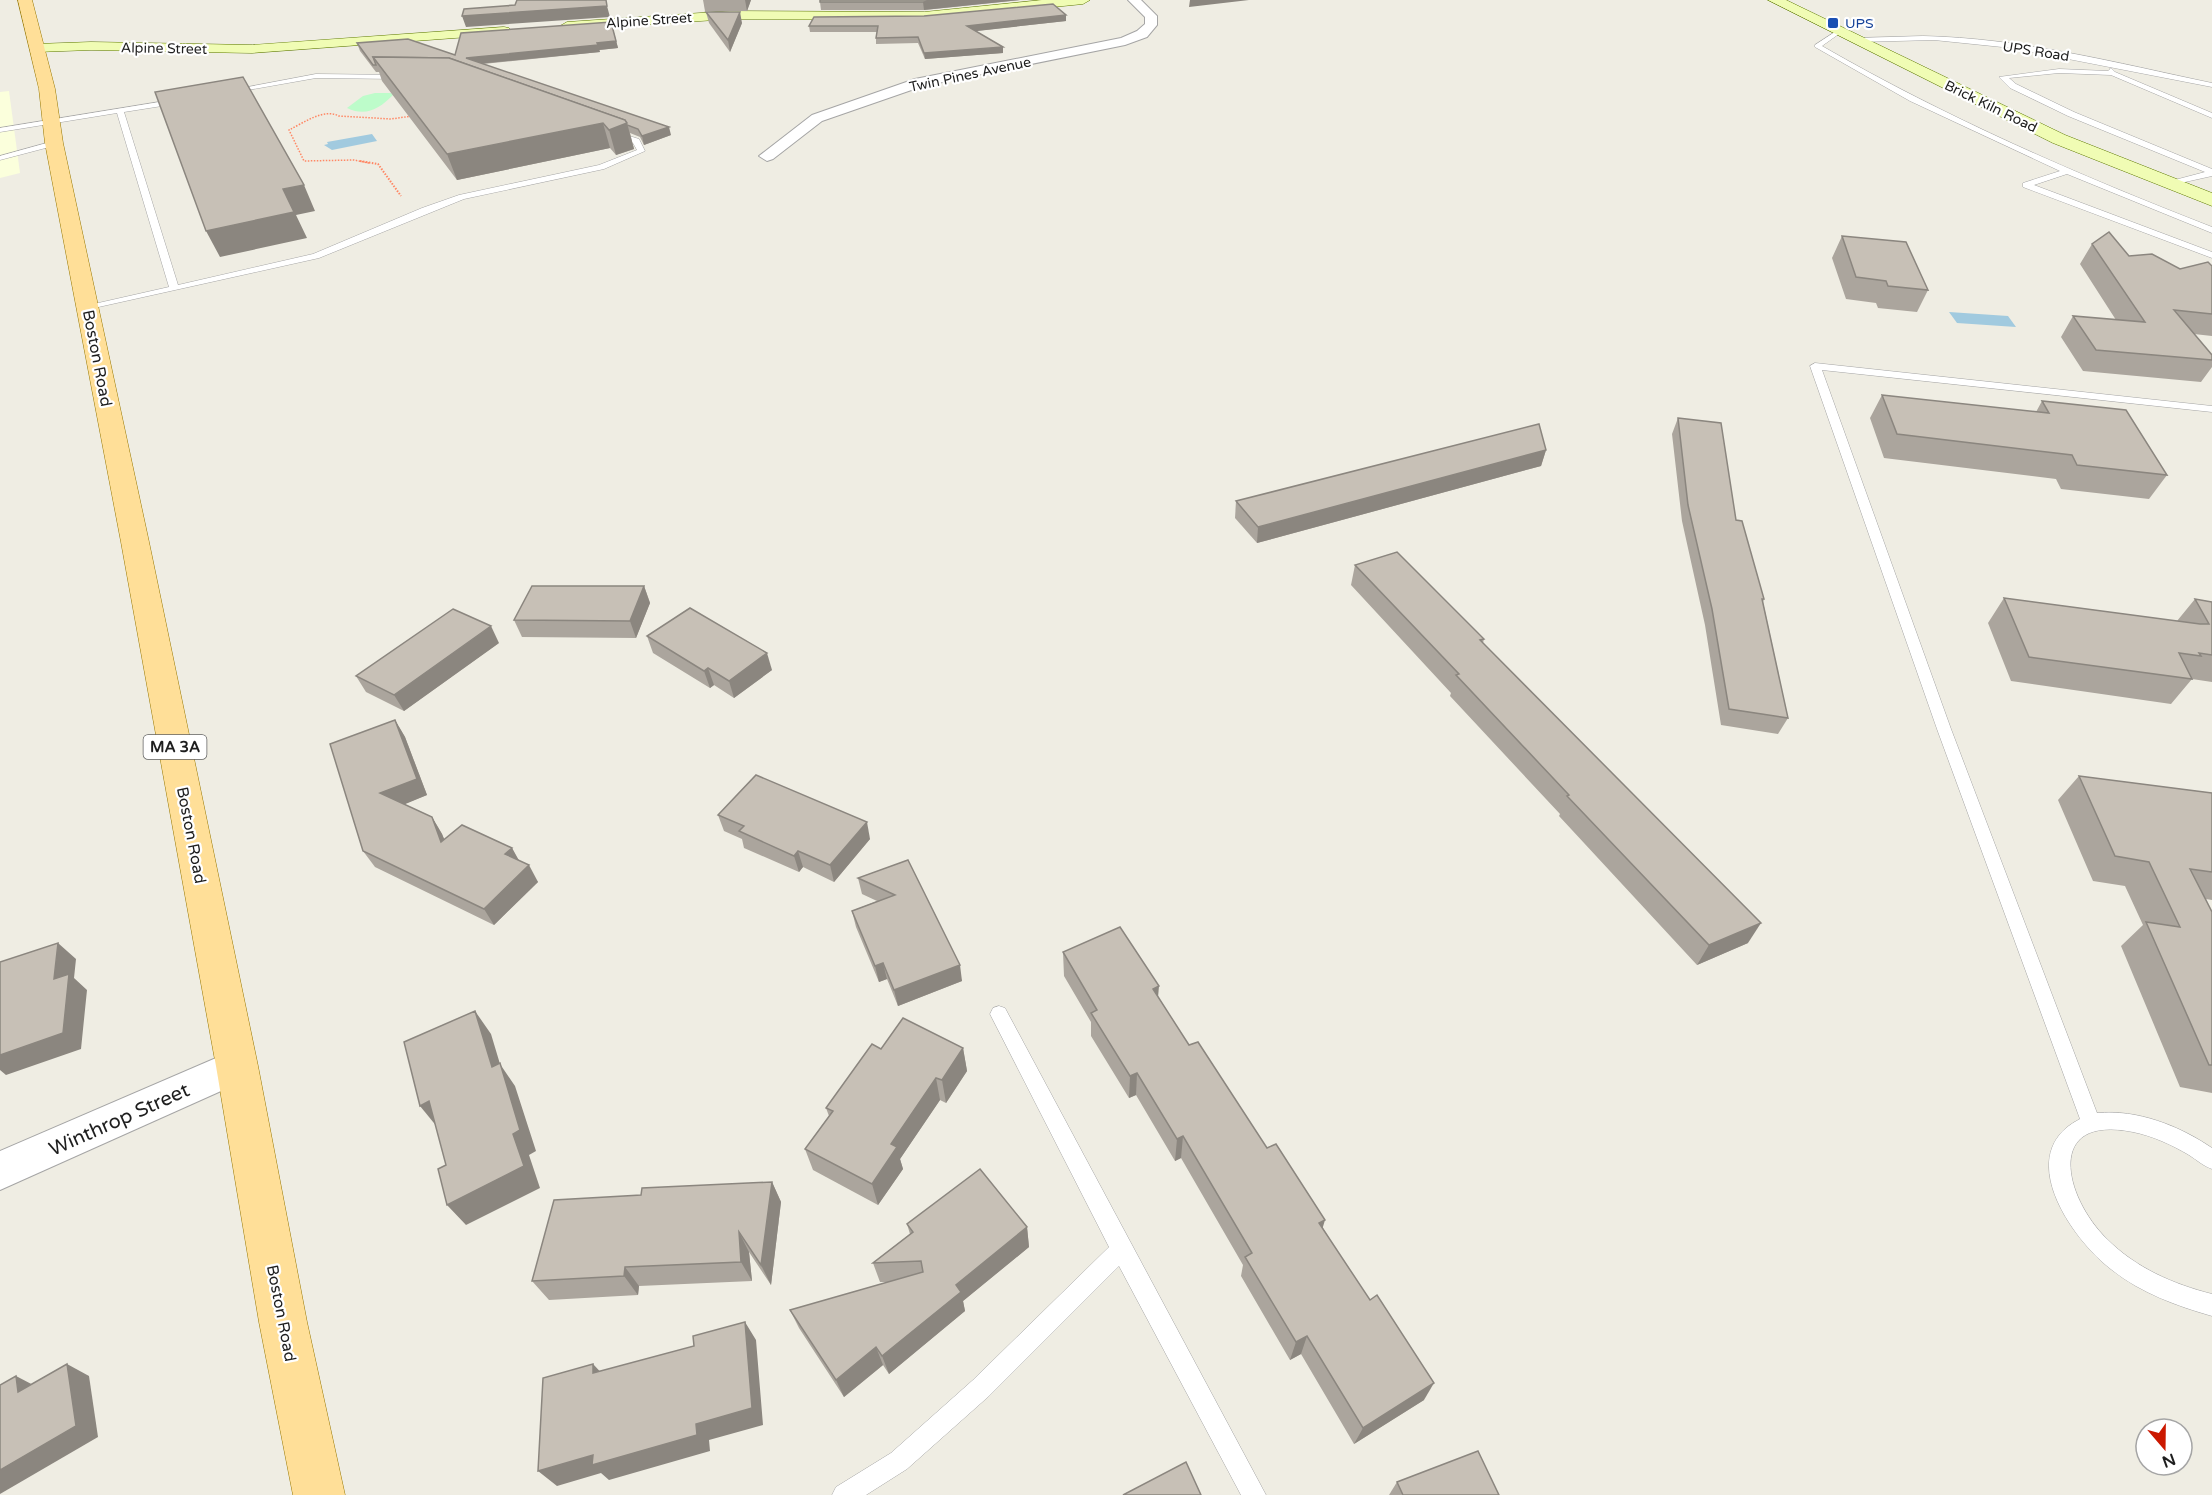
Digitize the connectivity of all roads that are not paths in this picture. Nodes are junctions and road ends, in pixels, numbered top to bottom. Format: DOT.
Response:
graph roads {
  1 [pos="25,0"];
  2 [pos="1083,0"];
  3 [pos="1134,0"];
  4 [pos="1776,0"];
  5 [pos="554,27"];
  6 [pos="519,30"];
  7 [pos="1840,31"];
  8 [pos="1858,40"];
  9 [pos="36,48"];
  10 [pos="2109,64"];
  11 [pos="2112,73"];
  12 [pos="411,77"];
  13 [pos="2212,85"];
  14 [pos="224,92"];
  15 [pos="189,98"];
  16 [pos="120,111"];
  17 [pos="2212,116"];
  18 [pos="603,129"];
  19 [pos="0,130"];
  20 [pos="52,133"];
  21 [pos="767,156"];
  22 [pos="0,158"];
  23 [pos="2066,172"];
  24 [pos="2212,172"];
  25 [pos="2170,184"];
  26 [pos="2212,200"];
  27 [pos="2212,230"];
  28 [pos="2212,255"];
  29 [pos="174,288"];
  30 [pos="88,308"];
  31 [pos="2212,409"];
  32 [pos="999,1014"];
  33 [pos="237,1066"];
  34 [pos="2091,1123"];
  35 [pos="2212,1160"];
  36 [pos="0,1171"];
  37 [pos="1121,1249"];
  38 [pos="2212,1305"];
  39 [pos="319,1495"];
  40 [pos="844,1495"];
  41 [pos="1254,1495"];
  1 -- 9 [label="main road, Boston Road / MA 3A"];
  2 -- 5 [label="street, Alpine Street"];
  3 -- 21 [label="street, Twin Pines Avenue"];
  4 -- 7 [label="street, Brick Kiln Road"];
  6 -- 9 [label="street, Alpine Street"];
  7 -- 8 [label="street, Brick Kiln Road"];
  7 -- 23 [label="lane"];
  8 -- 10 [label="lane, UPS Road"];
  8 -- 25 [label="street, Brick Kiln Road"];
  9 -- 20 [label="main road, Boston Road / MA 3A"];
  10 -- 11 [label="lane"];
  10 -- 13 [label="lane, UPS Road"];
  11 -- 17 [label="lane"];
  11 -- 24 [label="lane"];
  12 -- 14 [label="lane"];
  15 -- 16 [label="lane"];
  16 -- 20 [label="lane"];
  16 -- 29 [label="lane"];
  18 -- 29 [label="lane"];
  19 -- 20 [label="lane"];
  20 -- 22 [label="lane"];
  20 -- 30 [label="main road, Boston Road / MA 3A"];
  23 -- 27 [label="lane"];
  23 -- 28 [label="lane"];
  24 -- 25 [label="lane"];
  25 -- 26 [label="street, Brick Kiln Road"];
  29 -- 30 [label="lane"];
  30 -- 33 [label="main road, Boston Road / MA 3A"];
  31 -- 34 [label="lane"];
  32 -- 37 [label="lane"];
  33 -- 36 [label="street, Winthrop Street"];
  33 -- 39 [label="main road, Boston Road / MA 3A"];
  34 -- 35 [label="lane"];
  34 -- 38 [label="lane"];
  37 -- 40 [label="lane"];
  37 -- 41 [label="lane"];
}
